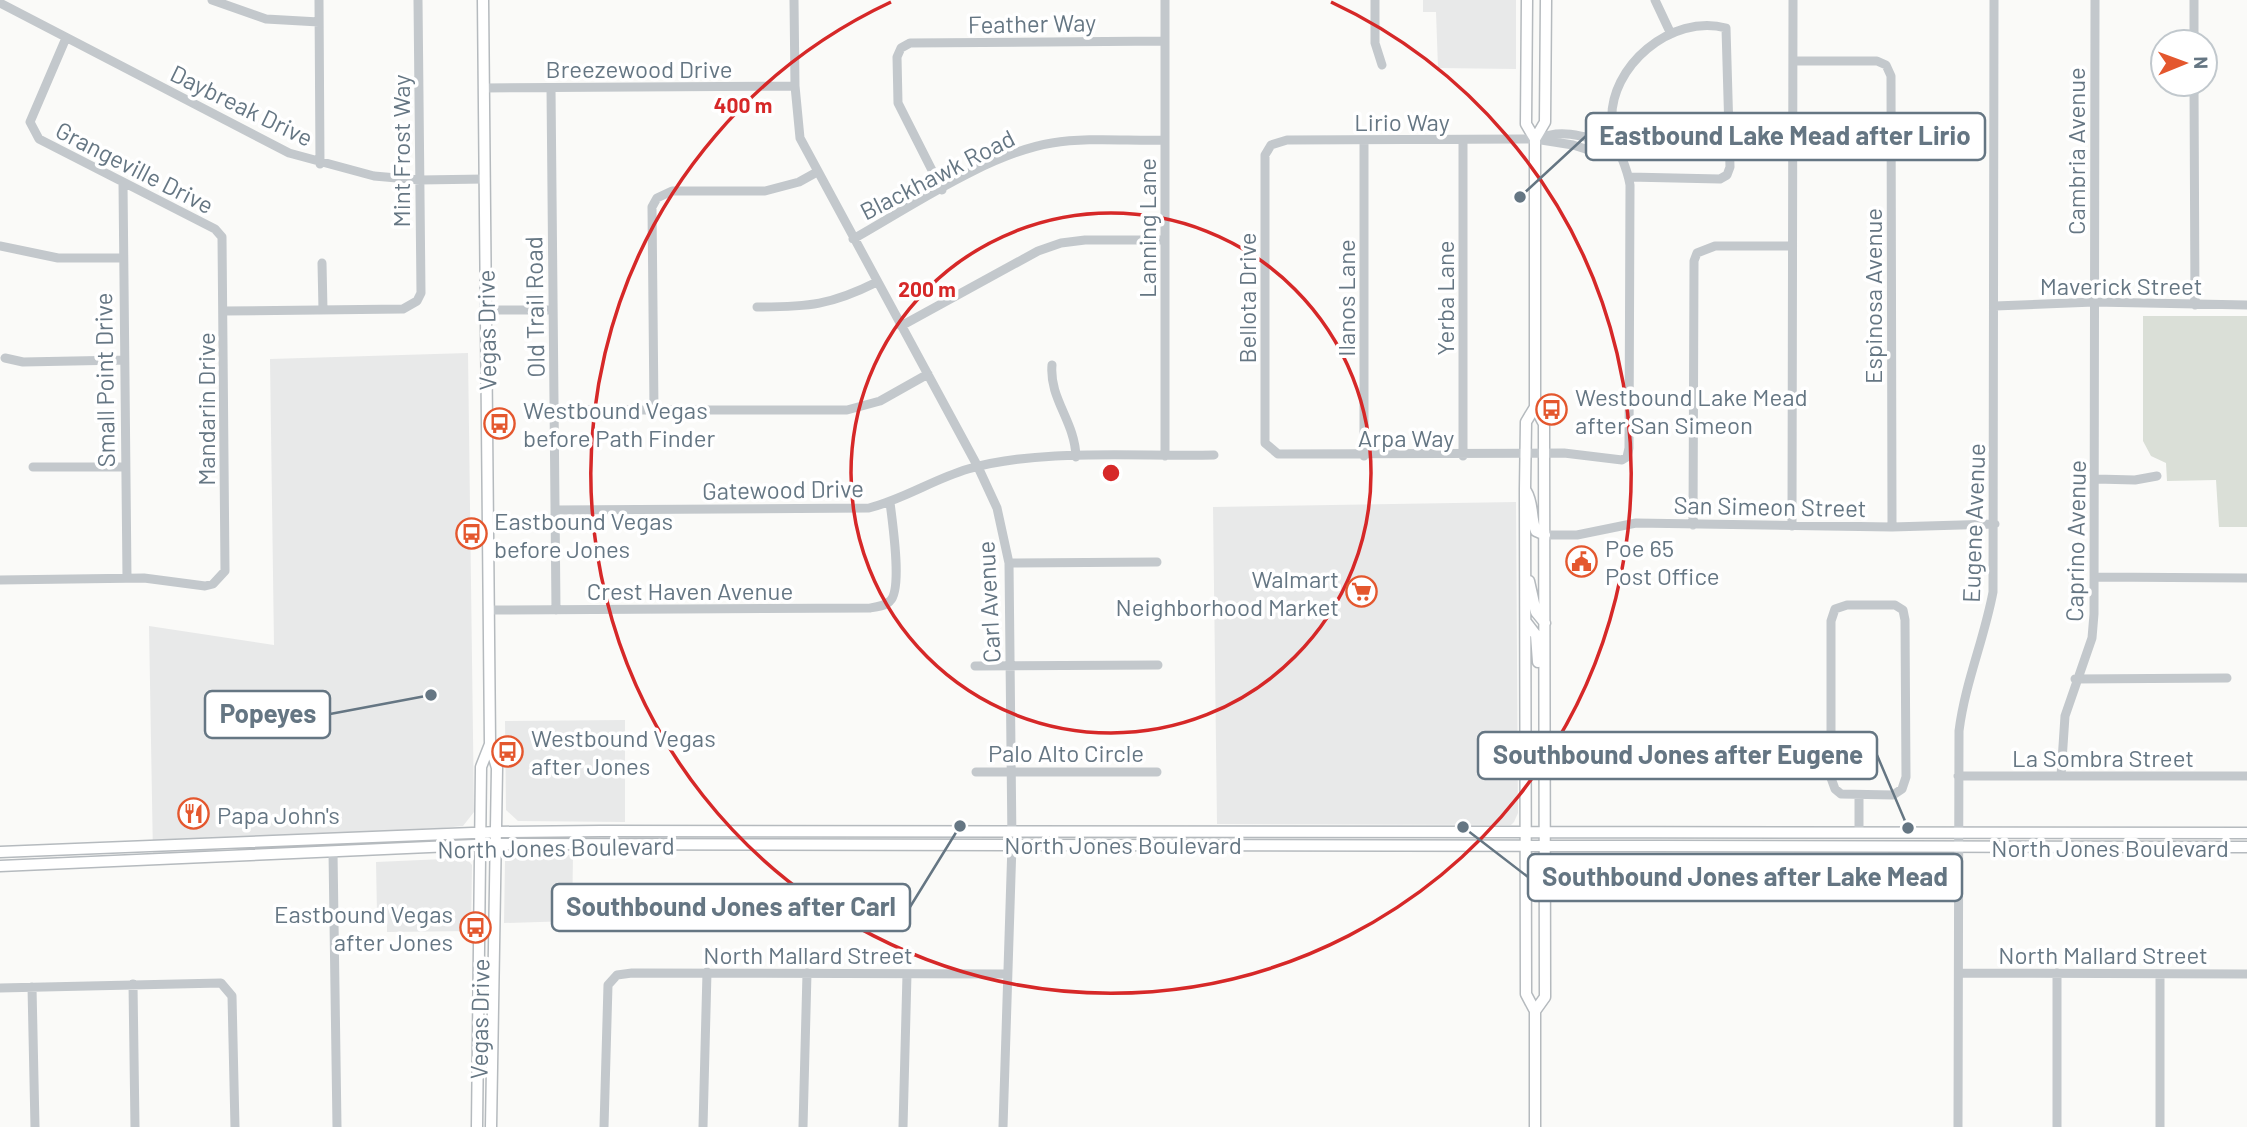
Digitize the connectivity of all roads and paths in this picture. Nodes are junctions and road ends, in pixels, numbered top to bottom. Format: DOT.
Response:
graph roads {
  1 [pos="212,0"];
  2 [pos="318,0"];
  3 [pos="418,0"];
  4 [pos="483,0"];
  5 [pos="794,0"];
  6 [pos="1165,0"];
  7 [pos="1375,0"];
  8 [pos="1655,0"];
  9 [pos="1793,0"];
  10 [pos="1994,0"];
  11 [pos="2095,0"];
  12 [pos="2194,0"];
  13 [pos="1527,2"];
  14 [pos="1546,2"];
  15 [pos="0,3"];
  16 [pos="319,22"];
  17 [pos="2194,28"];
  18 [pos="1671,34"];
  19 [pos="66,38"];
  20 [pos="1165,41"];
  21 [pos="1793,61"];
  22 [pos="1382,65"];
  23 [pos="795,86"];
  24 [pos="484,88"];
  25 [pos="551,88"];
  26 [pos="2194,98"];
  27 [pos="1535,139"];
  28 [pos="1165,140"];
  29 [pos="1364,140"];
  30 [pos="1463,140"];
  31 [pos="1615,141"];
  32 [pos="1271,145"];
  33 [pos="320,164"];
  34 [pos="817,172"];
  35 [pos="1629,177"];
  36 [pos="485,179"];
  37 [pos="420,180"];
  38 [pos="124,183"];
  39 [pos="942,190"];
  40 [pos="222,237"];
  41 [pos="853,239"];
  42 [pos="1165,240"];
  43 [pos="0,246"];
  44 [pos="1792,246"];
  45 [pos="122,258"];
  46 [pos="322,262"];
  47 [pos="877,282"];
  48 [pos="2094,303"];
  49 [pos="2195,305"];
  50 [pos="2247,305"];
  51 [pos="1995,306"];
  52 [pos="757,307"];
  53 [pos="323,310"];
  54 [pos="486,310"];
  55 [pos="553,310"];
  56 [pos="224,311"];
  57 [pos="901,326"];
  58 [pos="5,358"];
  59 [pos="124,360"];
  60 [pos="1052,365"];
  61 [pos="928,374"];
  62 [pos="1535,407"];
  63 [pos="554,410"];
  64 [pos="654,410"];
  65 [pos="1270,450"];
  66 [pos="1544,454"];
  67 [pos="1525,455"];
  68 [pos="1165,456"];
  69 [pos="1214,456"];
  70 [pos="1364,456"];
  71 [pos="1463,456"];
  72 [pos="1076,457"];
  73 [pos="33,467"];
  74 [pos="124,467"];
  75 [pos="978,467"];
  76 [pos="2157,476"];
  77 [pos="2096,479"];
  78 [pos="1525,489"];
  79 [pos="890,502"];
  80 [pos="555,510"];
  81 [pos="1995,524"];
  82 [pos="1693,525"];
  83 [pos="1792,526"];
  84 [pos="1892,527"];
  85 [pos="1545,535"];
  86 [pos="1157,562"];
  87 [pos="1009,563"];
  88 [pos="1526,571"];
  89 [pos="127,578"];
  90 [pos="2095,578"];
  91 [pos="2247,578"];
  92 [pos="0,580"];
  93 [pos="489,610"];
  94 [pos="556,610"];
  95 [pos="1526,622"];
  96 [pos="1545,623"];
  97 [pos="1158,665"];
  98 [pos="975,666"];
  99 [pos="1011,667"];
  100 [pos="2227,678"];
  101 [pos="2075,679"];
  102 [pos="1544,691"];
  103 [pos="490,744"];
  104 [pos="1012,771"];
  105 [pos="976,772"];
  106 [pos="1157,772"];
  107 [pos="1958,776"];
  108 [pos="2061,776"];
  109 [pos="2247,776"];
  110 [pos="1859,795"];
  111 [pos="755,830"];
  112 [pos="1012,830"];
  113 [pos="1283,830"];
  114 [pos="1330,831"];
  115 [pos="1526,831"];
  116 [pos="1544,831"];
  117 [pos="482,832"];
  118 [pos="497,832"];
  119 [pos="1793,832"];
  120 [pos="1859,832"];
  121 [pos="1958,832"];
  122 [pos="2247,833"];
  123 [pos="367,837"];
  124 [pos="245,842"];
  125 [pos="497,844"];
  126 [pos="755,844"];
  127 [pos="1012,844"];
  128 [pos="1544,844"];
  129 [pos="1218,845"];
  130 [pos="1271,845"];
  131 [pos="1526,845"];
  132 [pos="1958,846"];
  133 [pos="482,847"];
  134 [pos="1792,847"];
  135 [pos="2247,847"];
  136 [pos="0,852"];
  137 [pos="333,852"];
  138 [pos="245,856"];
  139 [pos="0,866"];
  140 [pos="707,972"];
  141 [pos="807,973"];
  142 [pos="1959,973"];
  143 [pos="2057,973"];
  144 [pos="907,974"];
  145 [pos="1007,974"];
  146 [pos="2160,974"];
  147 [pos="2247,974"];
  148 [pos="133,984"];
  149 [pos="32,987"];
  150 [pos="0,988"];
  151 [pos="1535,1012"];
  152 [pos="35,1127"];
  153 [pos="135,1127"];
  154 [pos="235,1127"];
  155 [pos="337,1127"];
  156 [pos="477,1127"];
  157 [pos="491,1127"];
  158 [pos="604,1127"];
  159 [pos="703,1127"];
  160 [pos="803,1127"];
  161 [pos="903,1127"];
  162 [pos="1003,1127"];
  163 [pos="1535,1127"];
  164 [pos="1958,1127"];
  165 [pos="2057,1127"];
  166 [pos="2160,1127"];
  1 -- 16 [label="street"];
  2 -- 16 [label="street"];
  3 -- 37 [label="street, Mint Frost Way"];
  4 -- 24 [label="main road, Vegas Drive"];
  5 -- 23 [label="street, Carl Avenue"];
  6 -- 20 [label="street, Lanning Lane"];
  7 -- 22 [label="street"];
  8 -- 18 [label="street"];
  9 -- 21 [label="street"];
  10 -- 51 [label="street, Eugene Avenue"];
  11 -- 48 [label="street, Cambria Avenue"];
  12 -- 17 [label="street"];
  13 -- 14 [label="main road"];
  13 -- 27 [label="main road"];
  14 -- 27 [label="main road"];
  15 -- 19 [label="street, Daybreak Drive"];
  16 -- 33 [label="street"];
  18 -- 31 [label="street"];
  18 -- 35 [label="street"];
  19 -- 33 [label="street, Daybreak Drive"];
  19 -- 38 [label="street, Grangeville Drive"];
  20 -- 28 [label="street, Lanning Lane"];
  20 -- 39 [label="street, Feather Way"];
  21 -- 44 [label="street"];
  21 -- 84 [label="street, Espinosa Avenue"];
  23 -- 25 [label="street, Breezewood Drive"];
  23 -- 34 [label="street, Carl Avenue"];
  24 -- 25 [label="street, Breezewood Drive"];
  24 -- 36 [label="main road, Vegas Drive"];
  25 -- 55 [label="street, Old Trail Road"];
  26 -- 49 [label="street"];
  27 -- 30 [label="street, Lirio Way"];
  27 -- 31 [label="street, Lirio Way"];
  27 -- 62 [label="main road"];
  28 -- 39 [label="street, Blackhawk Road"];
  28 -- 42 [label="street, Lanning Lane"];
  29 -- 30 [label="street, Lirio Way"];
  29 -- 32 [label="street, Lirio Way"];
  29 -- 70 [label="street, Ilanos Lane"];
  30 -- 71 [label="street, Yerba Lane"];
  31 -- 35 [label="street"];
  32 -- 65 [label="street, Bellota Drive"];
  33 -- 37 [label="street, Daybreak Drive"];
  34 -- 41 [label="street, Carl Avenue"];
  34 -- 64 [label="street"];
  35 -- 66 [label="street, Arpa Way"];
  36 -- 37 [label="street, Daybreak Drive"];
  36 -- 54 [label="main road, Vegas Drive"];
  37 -- 53 [label="street, Mint Frost Way"];
  38 -- 40 [label="street, Grangeville Drive"];
  38 -- 45 [label="street, Small Point Drive"];
  39 -- 41 [label="street, Blackhawk Road"];
  40 -- 56 [label="street, Mandarin Drive"];
  41 -- 47 [label="street, Carl Avenue"];
  42 -- 57 [label="street"];
  42 -- 68 [label="street, Lanning Lane"];
  43 -- 45 [label="street"];
  44 -- 82 [label="street"];
  44 -- 83 [label="street"];
  45 -- 59 [label="street, Small Point Drive"];
  46 -- 53 [label="street"];
  47 -- 52 [label="street"];
  47 -- 57 [label="street, Carl Avenue"];
  48 -- 49 [label="street, Maverick Street"];
  48 -- 51 [label="street, Maverick Street"];
  48 -- 77 [label="street, Caprino Avenue"];
  49 -- 50 [label="street, Maverick Street"];
  51 -- 81 [label="street, Eugene Avenue"];
  53 -- 56 [label="street"];
  54 -- 55 [label="street"];
  54 -- 93 [label="main road, Vegas Drive"];
  55 -- 63 [label="street, Old Trail Road"];
  56 -- 89 [label="street, Mandarin Drive"];
  57 -- 61 [label="street, Carl Avenue"];
  58 -- 59 [label="street"];
  59 -- 74 [label="street, Small Point Drive"];
  60 -- 72 [label="street"];
  61 -- 64 [label="street"];
  61 -- 75 [label="street, Carl Avenue"];
  62 -- 66 [label="main road"];
  62 -- 67 [label="main road"];
  63 -- 64 [label="street"];
  63 -- 80 [label="street, Old Trail Road"];
  65 -- 70 [label="street, Arpa Way"];
  66 -- 67 [label="street, Arpa Way"];
  66 -- 85 [label="main road"];
  67 -- 71 [label="street, Arpa Way"];
  67 -- 78 [label="main road"];
  68 -- 69 [label="street, Gatewood Drive"];
  68 -- 72 [label="street, Gatewood Drive"];
  70 -- 71 [label="street, Arpa Way"];
  72 -- 75 [label="street, Gatewood Drive"];
  73 -- 74 [label="street"];
  74 -- 89 [label="street, Small Point Drive"];
  75 -- 79 [label="street, Gatewood Drive"];
  75 -- 87 [label="street, Carl Avenue"];
  76 -- 77 [label="street"];
  77 -- 90 [label="street, Caprino Avenue"];
  78 -- 85 [label="main road"];
  78 -- 88 [label="main road"];
  79 -- 80 [label="street, Gatewood Drive"];
  79 -- 94 [label="street, Crest Haven Avenue"];
  80 -- 94 [label="street, Old Trail Road"];
  81 -- 84 [label="street, San Simeon Street"];
  81 -- 107 [label="street, Eugene Avenue"];
  82 -- 83 [label="street, San Simeon Street"];
  82 -- 85 [label="street, San Simeon Street"];
  83 -- 84 [label="street, San Simeon Street"];
  85 -- 96 [label="main road"];
  86 -- 87 [label="street"];
  87 -- 99 [label="street, Carl Avenue"];
  88 -- 95 [label="main road"];
  88 -- 96 [label="main road"];
  89 -- 92 [label="street"];
  90 -- 91 [label="street"];
  90 -- 101 [label="street, Caprino Avenue"];
  93 -- 94 [label="street, Crest Haven Avenue"];
  93 -- 103 [label="main road, Vegas Drive"];
  95 -- 102 [label="main road"];
  95 -- 115 [label="main road"];
  96 -- 102 [label="main road"];
  97 -- 99 [label="street"];
  98 -- 99 [label="street"];
  99 -- 104 [label="street, Carl Avenue"];
  100 -- 101 [label="street"];
  101 -- 108 [label="street, Caprino Avenue"];
  102 -- 116 [label="main road"];
  103 -- 117 [label="main road, Vegas Drive"];
  103 -- 118 [label="main road, Vegas Drive"];
  104 -- 105 [label="street, Palo Alto Circle"];
  104 -- 106 [label="street, Palo Alto Circle"];
  104 -- 112 [label="street, Carl Avenue"];
  107 -- 108 [label="street, La Sombra Street"];
  107 -- 121 [label="street, Eugene Avenue"];
  108 -- 109 [label="street, La Sombra Street"];
  110 -- 110 [label="street"];
  110 -- 120 [label="street"];
  111 -- 112 [label="main road, North Jones Boulevard"];
  111 -- 118 [label="main road, North Jones Boulevard"];
  111 -- 126 [label="main road"];
  112 -- 113 [label="main road, North Jones Boulevard"];
  112 -- 127 [label="street, Carl Avenue"];
  113 -- 114 [label="main road, North Jones Boulevard"];
  113 -- 129 [label="main road"];
  114 -- 115 [label="main road, North Jones Boulevard"];
  114 -- 130 [label="main road"];
  115 -- 116 [label="main road, North Jones Boulevard"];
  115 -- 131 [label="main road"];
  116 -- 119 [label="main road, North Jones Boulevard"];
  116 -- 128 [label="main road"];
  117 -- 118 [label="main road, North Jones Boulevard"];
  117 -- 123 [label="main road, North Jones Boulevard"];
  117 -- 133 [label="main road, Vegas Drive"];
  118 -- 125 [label="main road, Vegas Drive"];
  119 -- 120 [label="main road, North Jones Boulevard"];
  119 -- 134 [label="main road"];
  120 -- 121 [label="main road, North Jones Boulevard"];
  121 -- 122 [label="main road, North Jones Boulevard"];
  121 -- 132 [label="street, Eugene Avenue"];
  123 -- 124 [label="main road, North Jones Boulevard"];
  123 -- 137 [label="main road"];
  124 -- 136 [label="main road, North Jones Boulevard"];
  124 -- 138 [label="main road"];
  125 -- 126 [label="main road, North Jones Boulevard"];
  125 -- 133 [label="main road, North Jones Boulevard"];
  125 -- 157 [label="main road, Vegas Drive"];
  126 -- 127 [label="main road, North Jones Boulevard"];
  127 -- 129 [label="main road, North Jones Boulevard"];
  127 -- 145 [label="street, Carl Avenue"];
  128 -- 131 [label="main road, North Jones Boulevard"];
  128 -- 134 [label="main road, North Jones Boulevard"];
  128 -- 151 [label="main road"];
  129 -- 130 [label="main road, North Jones Boulevard"];
  130 -- 131 [label="main road, North Jones Boulevard"];
  131 -- 151 [label="main road"];
  132 -- 134 [label="main road, North Jones Boulevard"];
  132 -- 135 [label="main road, North Jones Boulevard"];
  132 -- 142 [label="street, Eugene Avenue"];
  133 -- 137 [label="main road, North Jones Boulevard"];
  133 -- 156 [label="main road, Vegas Drive"];
  137 -- 138 [label="main road, North Jones Boulevard"];
  137 -- 155 [label="street"];
  138 -- 139 [label="main road, North Jones Boulevard"];
  140 -- 141 [label="street, North Mallard Street"];
  140 -- 158 [label="street, North Mallard Street"];
  140 -- 159 [label="street"];
  141 -- 144 [label="street, North Mallard Street"];
  141 -- 160 [label="street"];
  142 -- 143 [label="street, North Mallard Street"];
  142 -- 164 [label="street, Eugene Avenue"];
  143 -- 146 [label="street, North Mallard Street"];
  143 -- 165 [label="street"];
  144 -- 145 [label="street, North Mallard Street"];
  144 -- 161 [label="street"];
  145 -- 162 [label="street, Carl Avenue"];
  146 -- 147 [label="street, North Mallard Street"];
  146 -- 166 [label="street"];
  148 -- 149 [label="street"];
  148 -- 153 [label="street"];
  148 -- 154 [label="street"];
  149 -- 150 [label="street"];
  149 -- 152 [label="street"];
  151 -- 163 [label="main road"];
}
